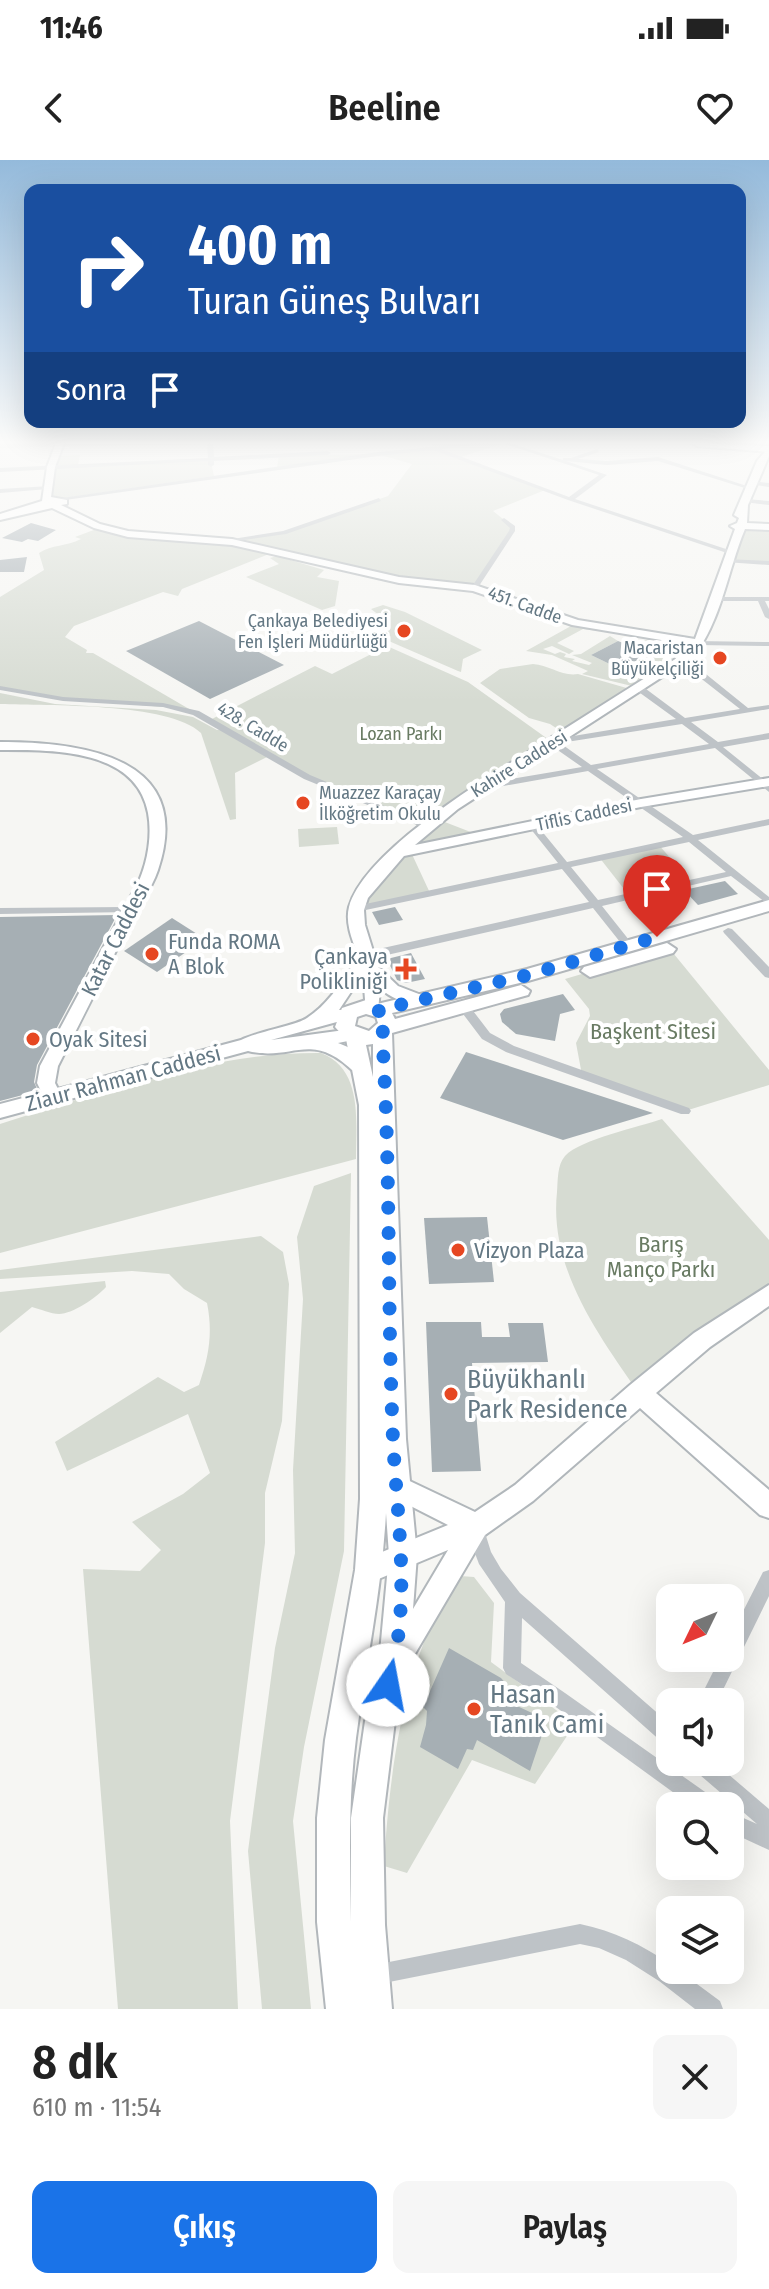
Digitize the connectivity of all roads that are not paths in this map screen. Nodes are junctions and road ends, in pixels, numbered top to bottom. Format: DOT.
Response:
graph roads {
  1 [pos="111,529"];
  2 [pos="295,529"];
  3 [pos="512,529"];
  4 [pos="663,529"];
  5 [pos="738,529"];
  6 [pos="223,541"];
  7 [pos="730,551"];
  8 [pos="769,563"];
  9 [pos="475,588"];
  10 [pos="716,599"];
  11 [pos="765,600"];
  12 [pos="769,617"];
  13 [pos="698,643"];
  14 [pos="769,644"];
  15 [pos="683,660"];
  16 [pos="3,688"];
  17 [pos="639,688"];
  18 [pos="769,707"];
  19 [pos="747,711"];
  20 [pos="685,722"];
  21 [pos="769,736"];
  22 [pos="552,742"];
  23 [pos="715,744"];
  24 [pos="0,746"];
  25 [pos="593,768"];
  26 [pos="767,785"];
  27 [pos="481,787"];
  28 [pos="641,803"];
  29 [pos="769,822"];
  30 [pos="427,826"];
  31 [pos="533,826"];
  32 [pos="689,837"];
  33 [pos="401,852"];
  34 [pos="564,865"];
  35 [pos="733,873"];
  36 [pos="769,903"];
  37 [pos="597,906"];
  38 [pos="356,909"];
  39 [pos="128,910"];
  40 [pos="0,911"];
  41 [pos="769,919"];
  42 [pos="728,931"];
  43 [pos="628,945"];
  44 [pos="364,965"];
  45 [pos="769,974"];
  46 [pos="417,1006"];
  47 [pos="463,1006"];
  48 [pos="366,1022"];
  49 [pos="307,1033"];
  50 [pos="358,1065"];
  51 [pos="53,1096"];
  52 [pos="0,1111"];
  53 [pos="685,1111"];
  54 [pos="769,1294"];
  55 [pos="638,1392"];
  56 [pos="397,1487"];
  57 [pos="769,1506"];
  58 [pos="476,1526"];
  59 [pos="403,1555"];
  60 [pos="369,1570"];
  61 [pos="769,1578"];
  62 [pos="514,1599"];
  63 [pos="744,1629"];
  64 [pos="394,1663"];
  65 [pos="656,1724"];
  66 [pos="716,1776"];
  67 [pos="689,1792"];
  68 [pos="769,1822"];
  69 [pos="744,1828"];
  70 [pos="769,1840"];
  71 [pos="373,1992"];
  72 [pos="344,2009"];
  73 [pos="712,2009"];
  1 -- 6 [label="main road, 451. Cadde"];
  2 -- 6 [label="street"];
  3 -- 9 [label="street"];
  4 -- 7 [label="street"];
  5 -- 7 [label="main road, Kahire Caddesi"];
  6 -- 9 [label="main road, 451. Cadde"];
  7 -- 8 [label="street"];
  7 -- 10 [label="main road, Kahire Caddesi"];
  9 -- 13 [label="main road, 451. Cadde"];
  10 -- 11 [label="street"];
  10 -- 13 [label="main road, Kahire Caddesi"];
  11 -- 12 [label="street"];
  13 -- 14 [label="street"];
  13 -- 15 [label="main road, Kahire Caddesi"];
  15 -- 17 [label="main road, Kahire Caddesi"];
  15 -- 19 [label="street"];
  16 -- 30 [label="street, 428. Cadde"];
  17 -- 20 [label="street"];
  17 -- 22 [label="main road, Kahire Caddesi"];
  18 -- 19 [label="street"];
  19 -- 20 [label="street"];
  20 -- 22 [label="street"];
  20 -- 23 [label="street"];
  21 -- 23 [label="street"];
  22 -- 25 [label="street"];
  22 -- 27 [label="main road, Kahire Caddesi"];
  23 -- 25 [label="street"];
  23 -- 26 [label="street"];
  24 -- 39 [label="main road, Katar Caddesi"];
  25 -- 27 [label="street"];
  25 -- 28 [label="street"];
  26 -- 28 [label="main road, Tiflis Caddesi"];
  27 -- 30 [label="main road, Kahire Caddesi"];
  28 -- 31 [label="main road, Tiflis Caddesi"];
  28 -- 32 [label="street"];
  29 -- 32 [label="street"];
  30 -- 33 [label="main road, Kahire Caddesi"];
  31 -- 33 [label="main road, Tiflis Caddesi"];
  31 -- 34 [label="street"];
  32 -- 34 [label="street"];
  32 -- 35 [label="street"];
  33 -- 38 [label="main road, Kahire Caddesi"];
  34 -- 37 [label="street"];
  34 -- 38 [label="street"];
  35 -- 36 [label="street"];
  35 -- 37 [label="street"];
  36 -- 43 [label="main road"];
  37 -- 43 [label="street"];
  37 -- 44 [label="street"];
  38 -- 44 [label="main road"];
  39 -- 40 [label="street"];
  39 -- 51 [label="main road, Katar Caddesi"];
  41 -- 42 [label="main road"];
  42 -- 45 [label="street"];
  42 -- 47 [label="main road"];
  43 -- 46 [label="main road"];
  44 -- 46 [label="main road"];
  44 -- 48 [label="main road"];
  44 -- 49 [label="main road"];
  46 -- 47 [label="main road"];
  46 -- 48 [label="main road"];
  47 -- 53 [label="street"];
  48 -- 49 [label="main road, Ziaur Rahman Caddesi"];
  48 -- 50 [label="main road"];
  48 -- 56 [label="main road"];
  49 -- 50 [label="main road"];
  49 -- 51 [label="main road, Ziaur Rahman Caddesi"];
  50 -- 60 [label="main road"];
  51 -- 52 [label="main road, Ziaur Rahman Caddesi"];
  54 -- 55 [label="main road"];
  55 -- 57 [label="main road"];
  55 -- 58 [label="main road"];
  56 -- 58 [label="main road"];
  56 -- 59 [label="main road"];
  58 -- 59 [label="main road"];
  58 -- 62 [label="street"];
  58 -- 64 [label="main road"];
  59 -- 60 [label="main road"];
  59 -- 64 [label="main road"];
  60 -- 72 [label="main road"];
  61 -- 63 [label="street"];
  62 -- 65 [label="street"];
  62 -- 67 [label="street"];
  64 -- 71 [label="main road"];
  66 -- 68 [label="street"];
  69 -- 70 [label="street"];
  71 -- 73 [label="street"];
}
